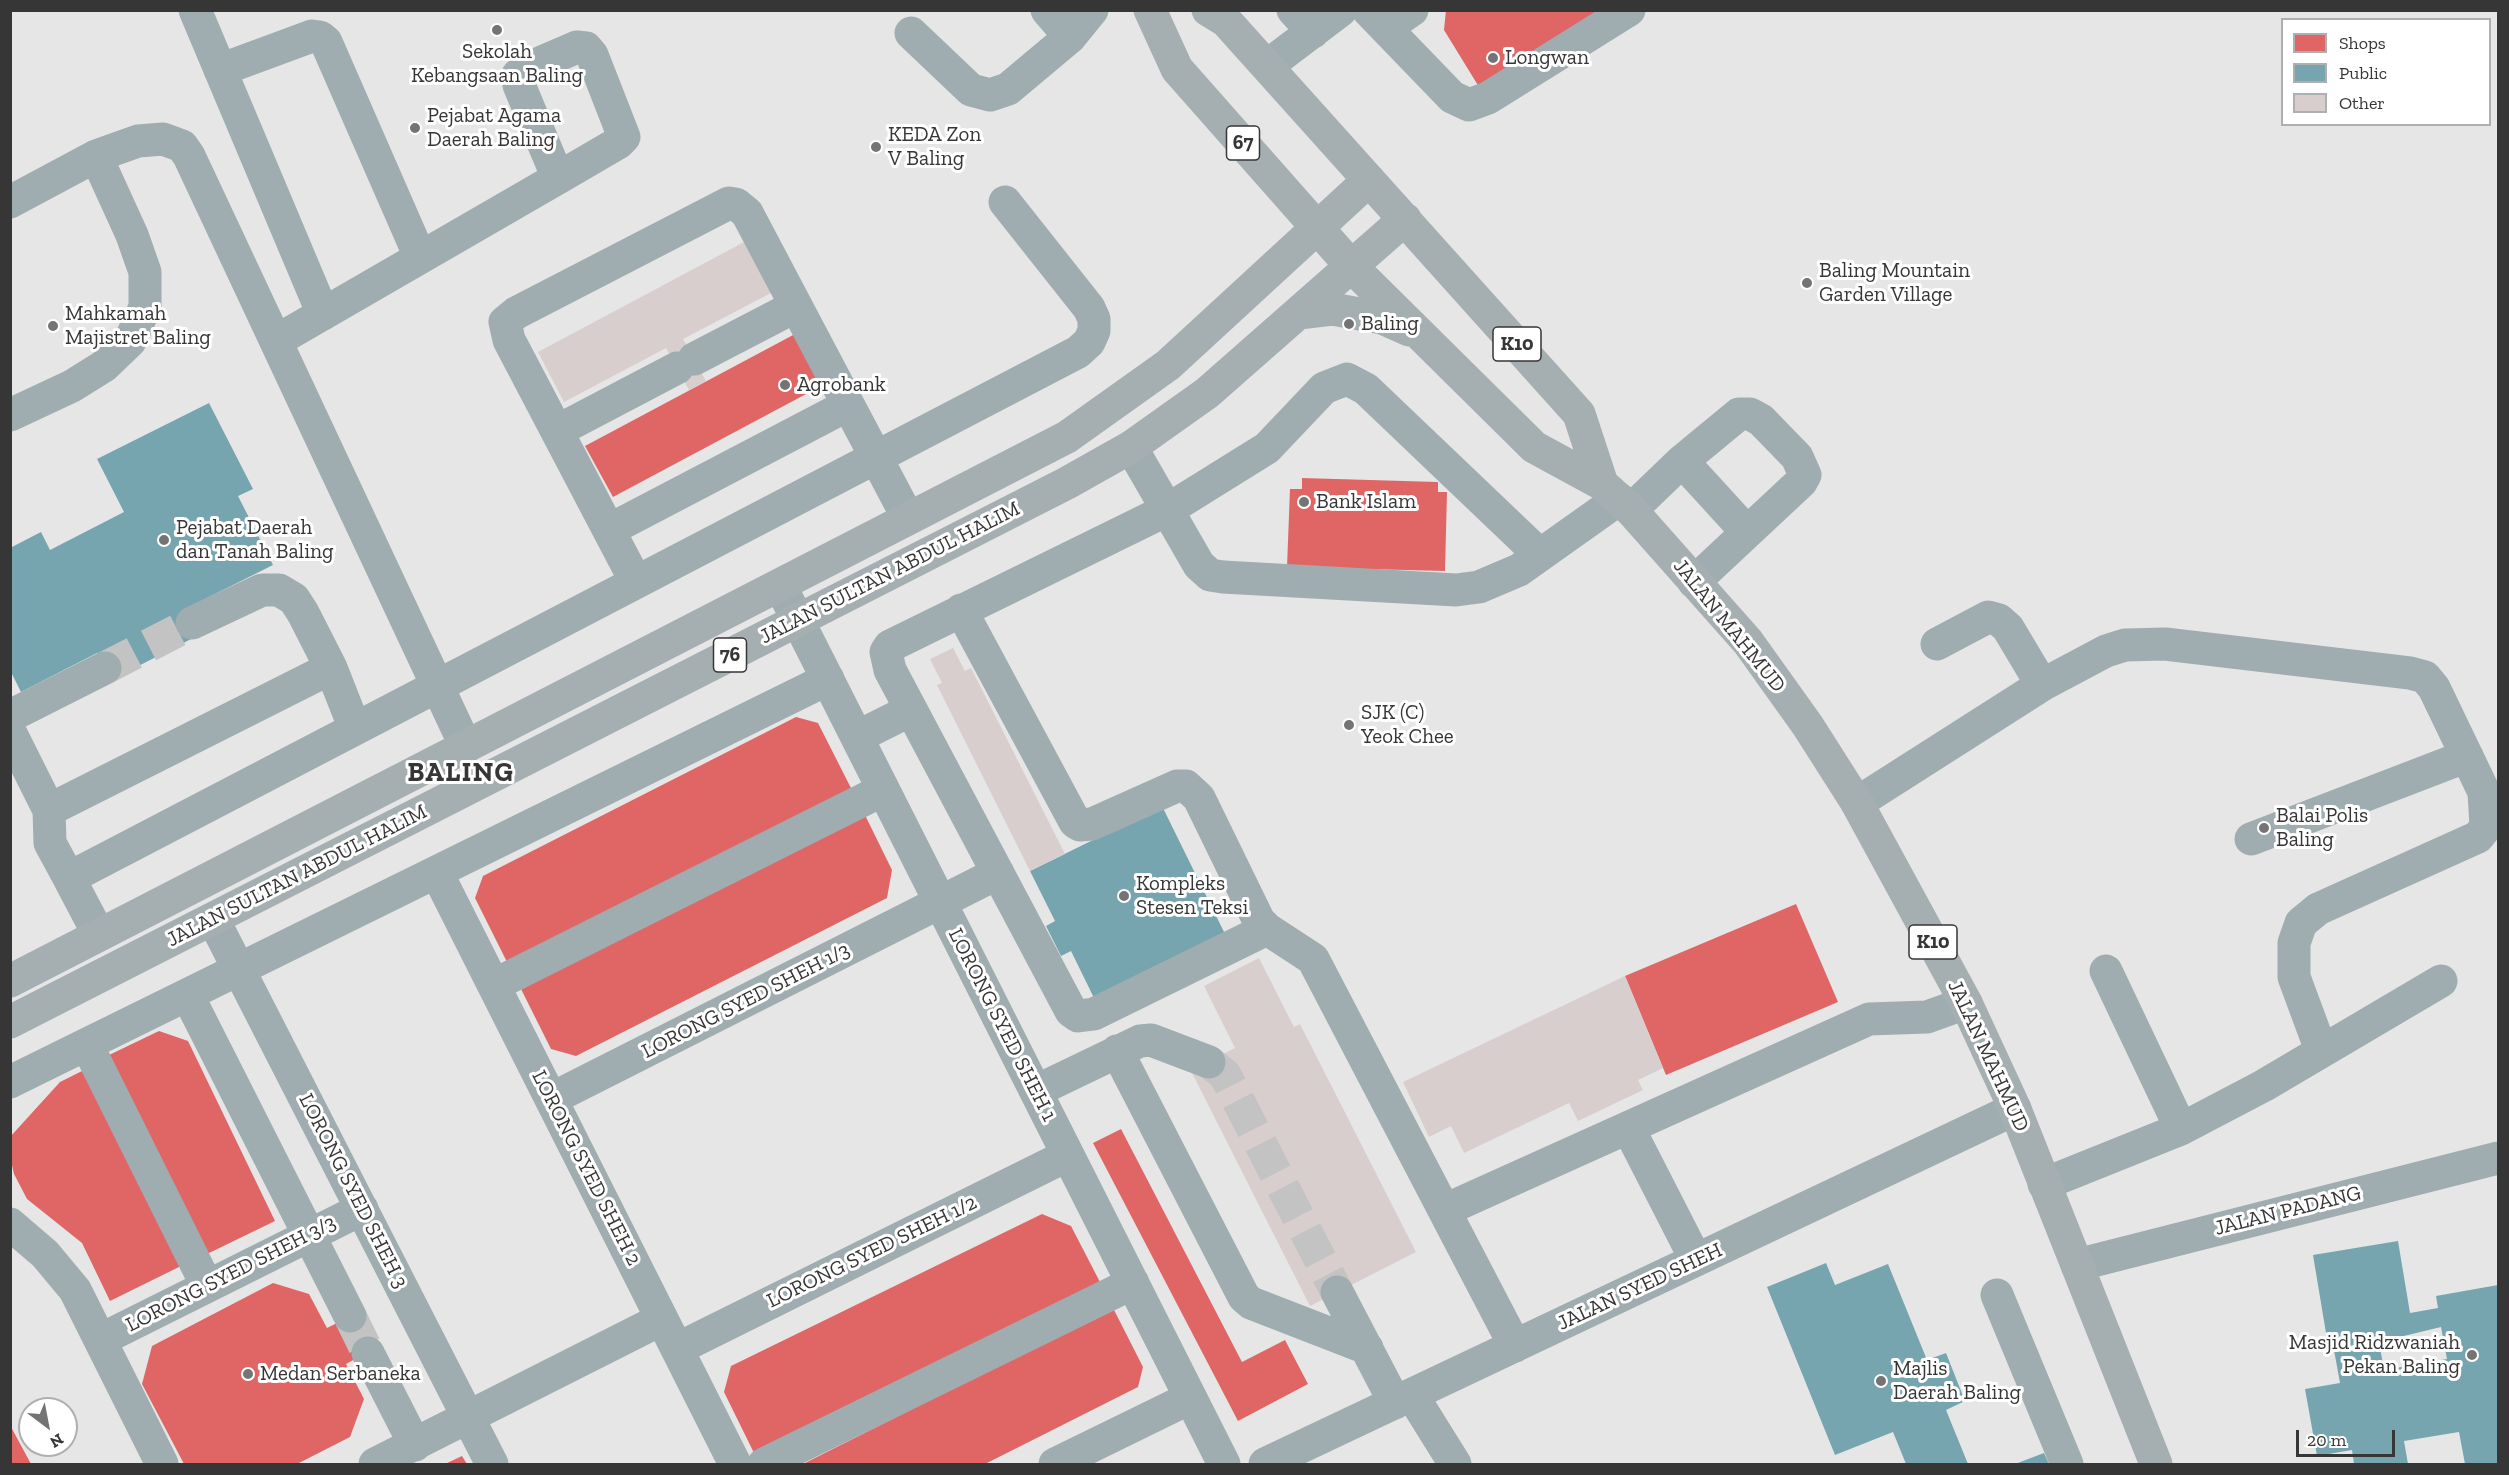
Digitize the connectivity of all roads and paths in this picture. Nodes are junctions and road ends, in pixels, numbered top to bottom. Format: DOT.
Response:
graph roads {
  1 [pos="195,10"];
  2 [pos="1047,10"];
  3 [pos="1092,10"];
  4 [pos="1150,10"];
  5 [pos="1208,10"];
  6 [pos="1341,10"];
  7 [pos="1629,10"];
  8 [pos="1388,16"];
  9 [pos="1303,21"];
  10 [pos="911,33"];
  11 [pos="1070,37"];
  12 [pos="1267,66"];
  13 [pos="220,70"];
  14 [pos="96,156"];
  15 [pos="558,178"];
  16 [pos="1369,180"];
  17 [pos="10,201"];
  18 [pos="1005,202"];
  19 [pos="1405,219"];
  20 [pos="1319,228"];
  21 [pos="420,258"];
  22 [pos="1351,266"];
  23 [pos="796,306"];
  24 [pos="1299,313"];
  25 [pos="323,314"];
  26 [pos="1421,336"];
  27 [pos="276,341"];
  28 [pos="848,405"];
  29 [pos="10,415"];
  30 [pos="557,431"];
  31 [pos="1131,447"];
  32 [pos="876,457"];
  33 [pos="1682,461"];
  34 [pos="1617,498"];
  35 [pos="1168,509"];
  36 [pos="908,518"];
  37 [pos="609,530"];
  38 [pos="1746,531"];
  39 [pos="1539,554"];
  40 [pos="636,582"];
  41 [pos="1694,582"];
  42 [pos="780,585"];
  43 [pos="961,610"];
  44 [pos="797,620"];
  45 [pos="192,623"];
  46 [pos="1937,644"];
  47 [pos="105,668"];
  48 [pos="331,668"];
  49 [pos="828,680"];
  50 [pos="2042,685"];
  51 [pos="437,686"];
  52 [pos="911,710"];
  53 [pos="10,716"];
  54 [pos="355,729"];
  55 [pos="10,732"];
  56 [pos="857,737"];
  57 [pos="466,747"];
  58 [pos="2467,756"];
  59 [pos="883,790"];
  60 [pos="1857,803"];
  61 [pos="49,810"];
  62 [pos="2250,838"];
  63 [pos="437,873"];
  64 [pos="998,873"];
  65 [pos="69,878"];
  66 [pos="940,902"];
  67 [pos="213,919"];
  68 [pos="1267,929"];
  69 [pos="99,934"];
  70 [pos="240,970"];
  71 [pos="2106,971"];
  72 [pos="10,981"];
  73 [pos="2441,981"];
  74 [pos="494,985"];
  75 [pos="188,996"];
  76 [pos="1966,1003"];
  77 [pos="10,1022"];
  78 [pos="87,1045"];
  79 [pos="2322,1050"];
  80 [pos="1117,1051"];
  81 [pos="1209,1062"];
  82 [pos="10,1082"];
  83 [pos="1036,1091"];
  84 [pos="551,1099"];
  85 [pos="2014,1109"];
  86 [pos="1629,1129"];
  87 [pos="2181,1129"];
  88 [pos="1068,1155"];
  89 [pos="2499,1158"];
  90 [pos="2044,1184"];
  91 [pos="362,1209"];
  92 [pos="1445,1210"];
  93 [pos="10,1224"];
  94 [pos="308,1236"];
  95 [pos="1696,1260"];
  96 [pos="2077,1265"];
  97 [pos="1132,1283"];
  98 [pos="207,1286"];
  99 [pos="1337,1292"];
  100 [pos="1997,1296"];
  101 [pos="350,1316"];
  102 [pos="662,1319"];
  103 [pos="100,1340"];
  104 [pos="1515,1346"];
  105 [pos="1367,1348"];
  106 [pos="677,1349"];
  107 [pos="368,1353"];
  108 [pos="1190,1398"];
  109 [pos="1404,1399"];
  110 [pos="468,1418"];
  111 [pos="415,1445"];
  112 [pos="162,1464"];
  113 [pos="375,1464"];
  114 [pos="492,1464"];
  115 [pos="735,1464"];
  116 [pos="764,1464"];
  117 [pos="1055,1464"];
  118 [pos="1224,1464"];
  119 [pos="1265,1464"];
  120 [pos="1455,1464"];
  121 [pos="2067,1464"];
  122 [pos="2156,1464"];
  1 -- 13 [label="street"];
  2 -- 11 [label="street"];
  3 -- 11 [label="street"];
  4 -- 20 [label="main road, 67"];
  5 -- 12 [label="main road, JALAN MAHMUD"];
  6 -- 9 [label="street"];
  7 -- 8 [label="street"];
  9 -- 12 [label="street"];
  10 -- 11 [label="street"];
  12 -- 16 [label="main road, JALAN MAHMUD"];
  13 -- 21 [label="street"];
  13 -- 25 [label="street"];
  14 -- 17 [label="street"];
  14 -- 27 [label="street"];
  14 -- 29 [label="street"];
  15 -- 21 [label="street"];
  16 -- 19 [label="main road, JALAN MAHMUD"];
  16 -- 20 [label="main road, JALAN SULTAN ABDUL HALIM / 76"];
  18 -- 32 [label="street"];
  19 -- 22 [label="main road, JALAN SULTAN ABDUL HALIM / 76"];
  19 -- 34 [label="main road, JALAN MAHMUD / K10"];
  20 -- 22 [label="main road, 67"];
  20 -- 36 [label="main road, JALAN SULTAN ABDUL HALIM / 76"];
  21 -- 25 [label="street"];
  22 -- 24 [label="main road, JALAN SULTAN ABDUL HALIM / 76"];
  22 -- 26 [label="main road, JALAN MAHMUD / K10"];
  23 -- 28 [label="street"];
  23 -- 30 [label="street"];
  23 -- 30 [label="street"];
  24 -- 26 [label="main road"];
  24 -- 31 [label="main road, JALAN SULTAN ABDUL HALIM / 76"];
  25 -- 27 [label="street"];
  26 -- 34 [label="main road, JALAN MAHMUD / K10"];
  27 -- 51 [label="street"];
  28 -- 32 [label="street"];
  28 -- 37 [label="street"];
  30 -- 37 [label="street"];
  31 -- 35 [label="street"];
  31 -- 44 [label="main road, JALAN SULTAN ABDUL HALIM / 76"];
  32 -- 36 [label="street"];
  32 -- 40 [label="street"];
  33 -- 34 [label="street"];
  33 -- 38 [label="street"];
  33 -- 38 [label="street"];
  34 -- 39 [label="street"];
  34 -- 41 [label="main road, JALAN MAHMUD / K10"];
  35 -- 39 [label="street"];
  35 -- 39 [label="street"];
  35 -- 43 [label="street"];
  36 -- 42 [label="main road, JALAN SULTAN ABDUL HALIM / 76"];
  37 -- 40 [label="street"];
  38 -- 41 [label="street"];
  40 -- 51 [label="street"];
  41 -- 60 [label="main road, JALAN MAHMUD / K10"];
  42 -- 44 [label="street, LORONG SYED SHEH 1"];
  42 -- 57 [label="main road, JALAN SULTAN ABDUL HALIM / 76"];
  43 -- 52 [label="street"];
  43 -- 68 [label="street"];
  44 -- 49 [label="street, LORONG SYED SHEH 1"];
  44 -- 67 [label="main road, JALAN SULTAN ABDUL HALIM / 76"];
  45 -- 48 [label="street"];
  46 -- 50 [label="street"];
  47 -- 53 [label="street"];
  48 -- 54 [label="street"];
  48 -- 61 [label="street"];
  49 -- 56 [label="street, LORONG SYED SHEH 1"];
  49 -- 63 [label="street"];
  50 -- 58 [label="street"];
  50 -- 60 [label="street"];
  51 -- 54 [label="street"];
  51 -- 57 [label="street"];
  52 -- 56 [label="street"];
  52 -- 64 [label="street"];
  54 -- 65 [label="street"];
  55 -- 61 [label="street"];
  56 -- 59 [label="street, LORONG SYED SHEH 1"];
  57 -- 69 [label="main road, JALAN SULTAN ABDUL HALIM / 76"];
  58 -- 62 [label="street"];
  58 -- 79 [label="street"];
  59 -- 66 [label="street, LORONG SYED SHEH 1"];
  59 -- 74 [label="street"];
  60 -- 76 [label="main road, JALAN MAHMUD / K10"];
  61 -- 65 [label="street"];
  63 -- 70 [label="street"];
  63 -- 74 [label="street, LORONG SYED SHEH 2"];
  64 -- 66 [label="street, LORONG SYED SHEH 1/3"];
  64 -- 68 [label="street"];
  65 -- 69 [label="street"];
  66 -- 83 [label="street, LORONG SYED SHEH 1"];
  66 -- 84 [label="street, LORONG SYED SHEH 1/3"];
  67 -- 70 [label="street, LORONG SYED SHEH 3"];
  67 -- 77 [label="main road, JALAN SULTAN ABDUL HALIM / 76"];
  68 -- 92 [label="street"];
  69 -- 72 [label="main road, JALAN SULTAN ABDUL HALIM / 76"];
  70 -- 75 [label="street"];
  70 -- 91 [label="street, LORONG SYED SHEH 3"];
  71 -- 87 [label="street"];
  73 -- 79 [label="street"];
  74 -- 84 [label="street, LORONG SYED SHEH 2"];
  75 -- 78 [label="street"];
  75 -- 94 [label="street"];
  76 -- 85 [label="main road, JALAN MAHMUD / K10"];
  76 -- 86 [label="street"];
  78 -- 82 [label="street"];
  78 -- 98 [label="street"];
  79 -- 87 [label="street"];
  80 -- 81 [label="street"];
  80 -- 83 [label="street"];
  80 -- 105 [label="street"];
  83 -- 88 [label="street, LORONG SYED SHEH 1"];
  84 -- 102 [label="street, LORONG SYED SHEH 2"];
  85 -- 90 [label="main road, JALAN MAHMUD / K10"];
  85 -- 95 [label="street, JALAN SYED SHEH"];
  86 -- 92 [label="street"];
  86 -- 95 [label="street"];
  87 -- 90 [label="street"];
  88 -- 97 [label="street, LORONG SYED SHEH 1"];
  88 -- 106 [label="street, LORONG SYED SHEH 1/2"];
  89 -- 96 [label="street, JALAN PADANG"];
  90 -- 96 [label="main road, JALAN MAHMUD / K10"];
  91 -- 94 [label="street, LORONG SYED SHEH 3/3"];
  91 -- 110 [label="street, LORONG SYED SHEH 3"];
  92 -- 104 [label="street"];
  93 -- 103 [label="street"];
  94 -- 98 [label="street, LORONG SYED SHEH 3/3"];
  94 -- 101 [label="street"];
  95 -- 104 [label="street, JALAN SYED SHEH"];
  96 -- 122 [label="main road, JALAN MAHMUD / K10"];
  97 -- 108 [label="street, LORONG SYED SHEH 1"];
  97 -- 116 [label="street"];
  98 -- 103 [label="street, LORONG SYED SHEH 3/3"];
  99 -- 105 [label="street"];
  100 -- 121 [label="street"];
  102 -- 106 [label="street, LORONG SYED SHEH 2"];
  102 -- 110 [label="street"];
  103 -- 112 [label="street"];
  104 -- 109 [label="street, JALAN SYED SHEH"];
  105 -- 109 [label="street"];
  106 -- 115 [label="street, LORONG SYED SHEH 2"];
  107 -- 111 [label="street"];
  108 -- 117 [label="street"];
  108 -- 118 [label="street, LORONG SYED SHEH 1"];
  109 -- 119 [label="street, JALAN SYED SHEH"];
  109 -- 120 [label="street"];
  110 -- 111 [label="street"];
  110 -- 114 [label="street, LORONG SYED SHEH 3"];
  111 -- 113 [label="street"];
}
